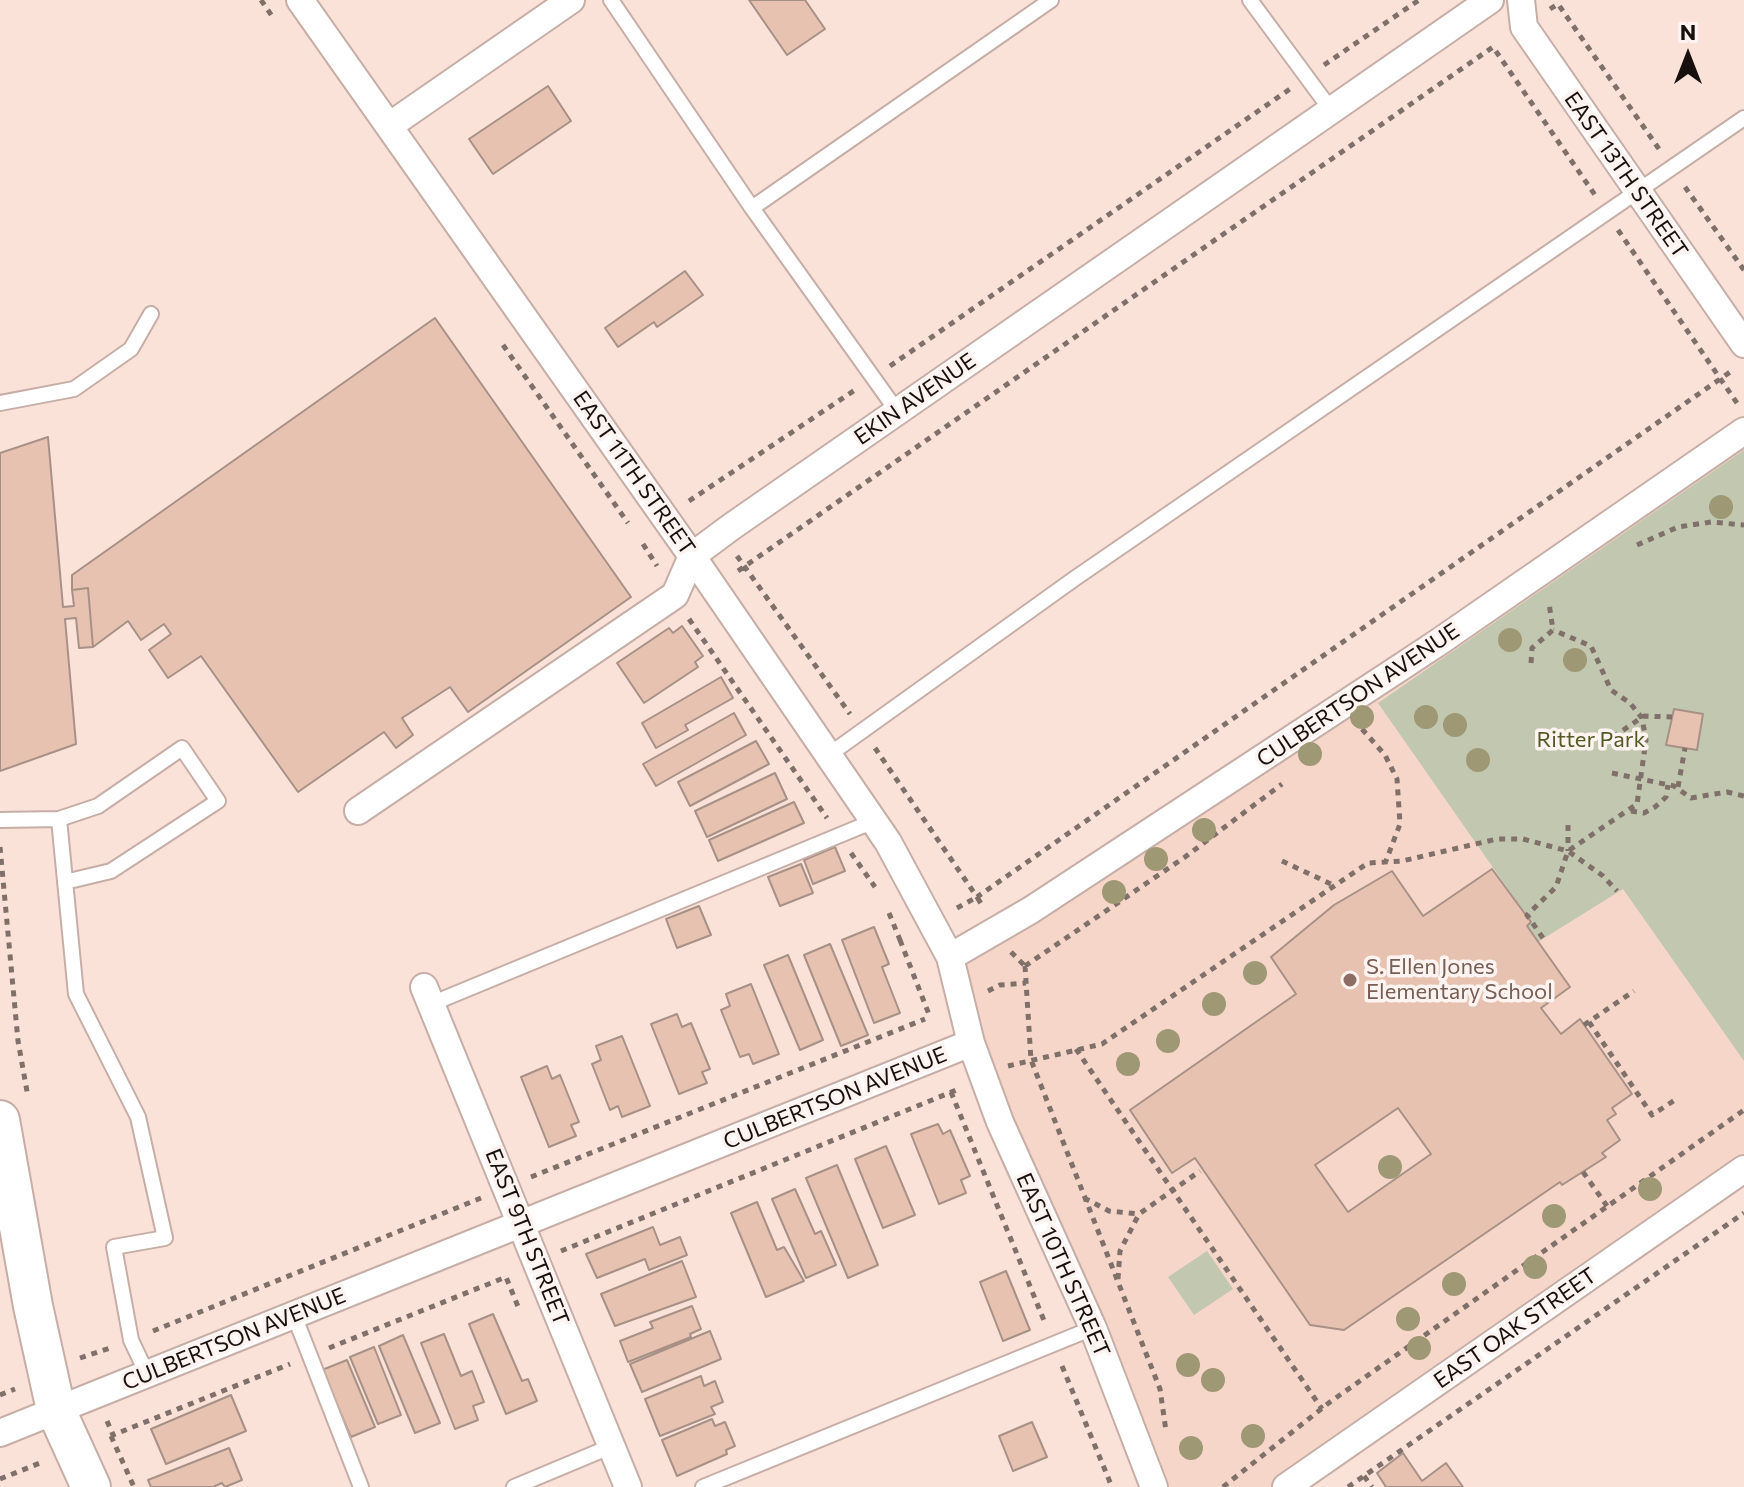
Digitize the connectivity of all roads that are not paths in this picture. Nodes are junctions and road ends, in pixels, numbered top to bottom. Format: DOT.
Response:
graph roads {
  1 [pos="300,0"];
  2 [pos="571,0"];
  3 [pos="611,0"];
  4 [pos="1051,0"];
  5 [pos="1250,0"];
  6 [pos="1490,0"];
  7 [pos="1521,0"];
  8 [pos="1331,110"];
  9 [pos="1744,118"];
  10 [pos="389,126"];
  11 [pos="1639,193"];
  12 [pos="752,208"];
  13 [pos="151,314"];
  14 [pos="1744,344"];
  15 [pos="0,403"];
  16 [pos="897,411"];
  17 [pos="1744,431"];
  18 [pos="692,556"];
  19 [pos="830,754"];
  20 [pos="358,811"];
  21 [pos="59,819"];
  22 [pos="0,820"];
  23 [pos="874,821"];
  24 [pos="65,882"];
  25 [pos="950,957"];
  26 [pos="427,996"];
  27 [pos="971,1043"];
  28 [pos="15,1111"];
  29 [pos="1744,1169"];
  30 [pos="522,1223"];
  31 [pos="294,1315"];
  32 [pos="1093,1328"];
  33 [pos="147,1374"];
  34 [pos="56,1410"];
  35 [pos="0,1433"];
  36 [pos="612,1446"];
  37 [pos="1322,1477"];
  38 [pos="91,1487"];
  39 [pos="361,1487"];
  40 [pos="514,1487"];
  41 [pos="628,1487"];
  42 [pos="703,1487"];
  43 [pos="1154,1487"];
  44 [pos="1286,1487"];
  1 -- 10 [label="street, EAST 11TH STREET"];
  2 -- 10 [label="street"];
  3 -- 12 [label="lane"];
  4 -- 12 [label="lane"];
  5 -- 8 [label="lane"];
  6 -- 8 [label="street, EKIN AVENUE"];
  7 -- 11 [label="street, EAST 13TH STREET"];
  8 -- 16 [label="street, EKIN AVENUE"];
  9 -- 11 [label="lane"];
  10 -- 18 [label="street, EAST 11TH STREET"];
  11 -- 14 [label="street, EAST 13TH STREET"];
  11 -- 19 [label="lane"];
  12 -- 16 [label="lane"];
  13 -- 15 [label="lane"];
  16 -- 18 [label="street, EKIN AVENUE"];
  17 -- 25 [label="street, CULBERTSON AVENUE"];
  18 -- 19 [label="street, EAST 11TH STREET"];
  18 -- 20 [label="street, EKIN AVENUE"];
  19 -- 23 [label="street, EAST 11TH STREET"];
  21 -- 22 [label="lane"];
  21 -- 24 [label="lane"];
  21 -- 24 [label="lane"];
  23 -- 25 [label="street, EAST 11TH STREET"];
  23 -- 26 [label="lane"];
  24 -- 33 [label="lane"];
  25 -- 27 [label="street, CULBERTSON AVENUE"];
  26 -- 30 [label="street, EAST 9TH STREET"];
  27 -- 30 [label="street, CULBERTSON AVENUE"];
  27 -- 32 [label="street, EAST 10TH STREET"];
  28 -- 34 [label="street"];
  29 -- 37 [label="street, EAST OAK STREET"];
  30 -- 31 [label="street, CULBERTSON AVENUE"];
  30 -- 36 [label="street, EAST 9TH STREET"];
  31 -- 33 [label="street, CULBERTSON AVENUE"];
  31 -- 39 [label="lane"];
  32 -- 42 [label="lane"];
  32 -- 43 [label="street, EAST 10TH STREET"];
  33 -- 34 [label="street, CULBERTSON AVENUE"];
  34 -- 35 [label="street, CULBERTSON AVENUE"];
  34 -- 38 [label="street"];
  36 -- 40 [label="lane"];
  36 -- 41 [label="street, EAST 9TH STREET"];
  37 -- 44 [label="street, EAST OAK STREET"];
}
